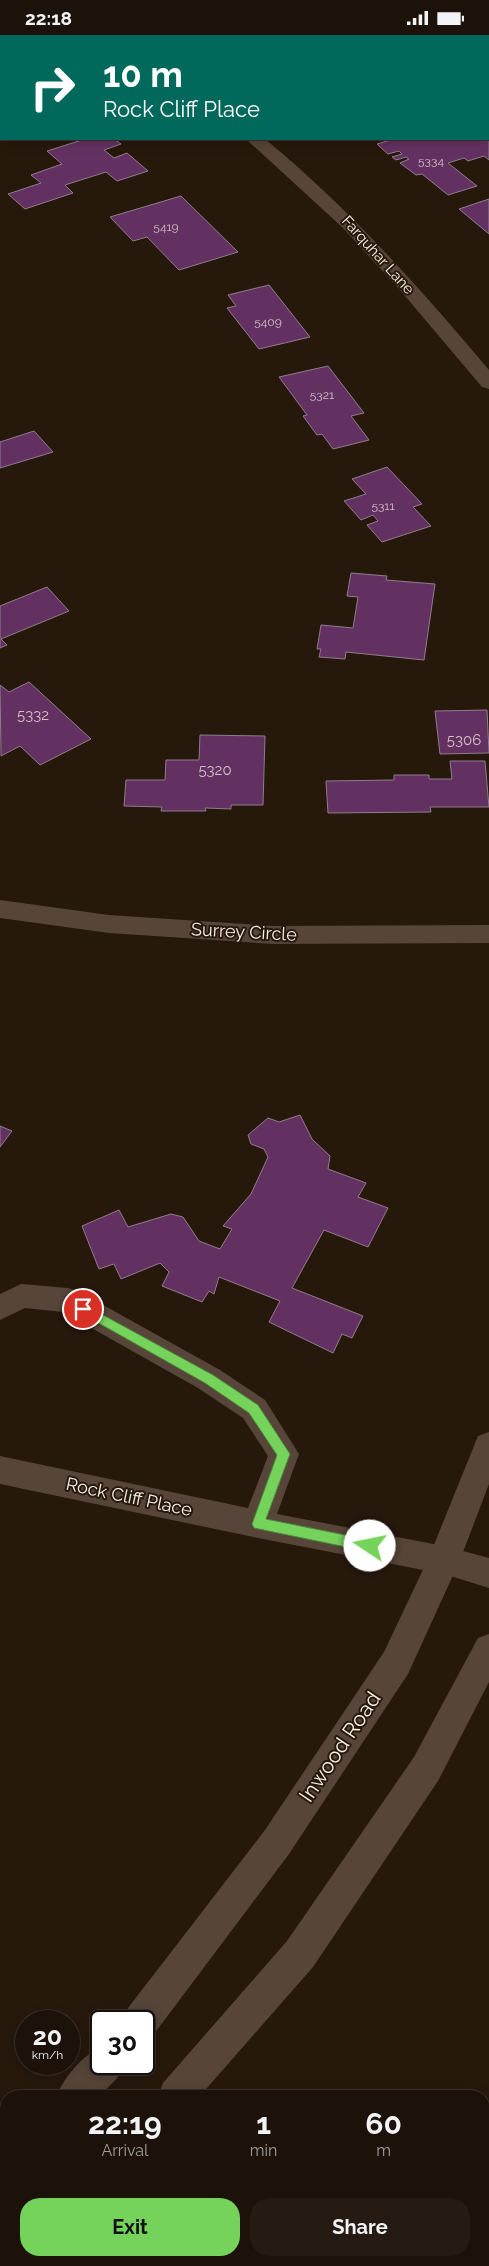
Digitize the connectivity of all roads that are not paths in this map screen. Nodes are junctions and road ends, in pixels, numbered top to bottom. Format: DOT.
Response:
graph roads {
  1 [pos="256,140"];
  2 [pos="489,383"];
  3 [pos="0,909"];
  4 [pos="489,934"];
  5 [pos="0,1308"];
  6 [pos="489,1445"];
  7 [pos="0,1470"];
  8 [pos="258,1524"];
  9 [pos="444,1560"];
  10 [pos="489,1573"];
  11 [pos="489,1649"];
  12 [pos="149,2010"];
  13 [pos="95,2075"];
  14 [pos="81,2090"];
  15 [pos="181,2090"];
  1 -- 2 [label="street, Farquhar Lane"];
  3 -- 4 [label="street, Surrey Circle"];
  5 -- 8 [label="street"];
  6 -- 9 [label="street, Inwood Road"];
  7 -- 8 [label="street, Rock Cliff Place"];
  8 -- 9 [label="street, Rock Cliff Place"];
  9 -- 10 [label="street, Rock Cliff Place"];
  9 -- 12 [label="street, Inwood Road"];
  11 -- 15 [label="street"];
  13 -- 14 [label="street"];
}
